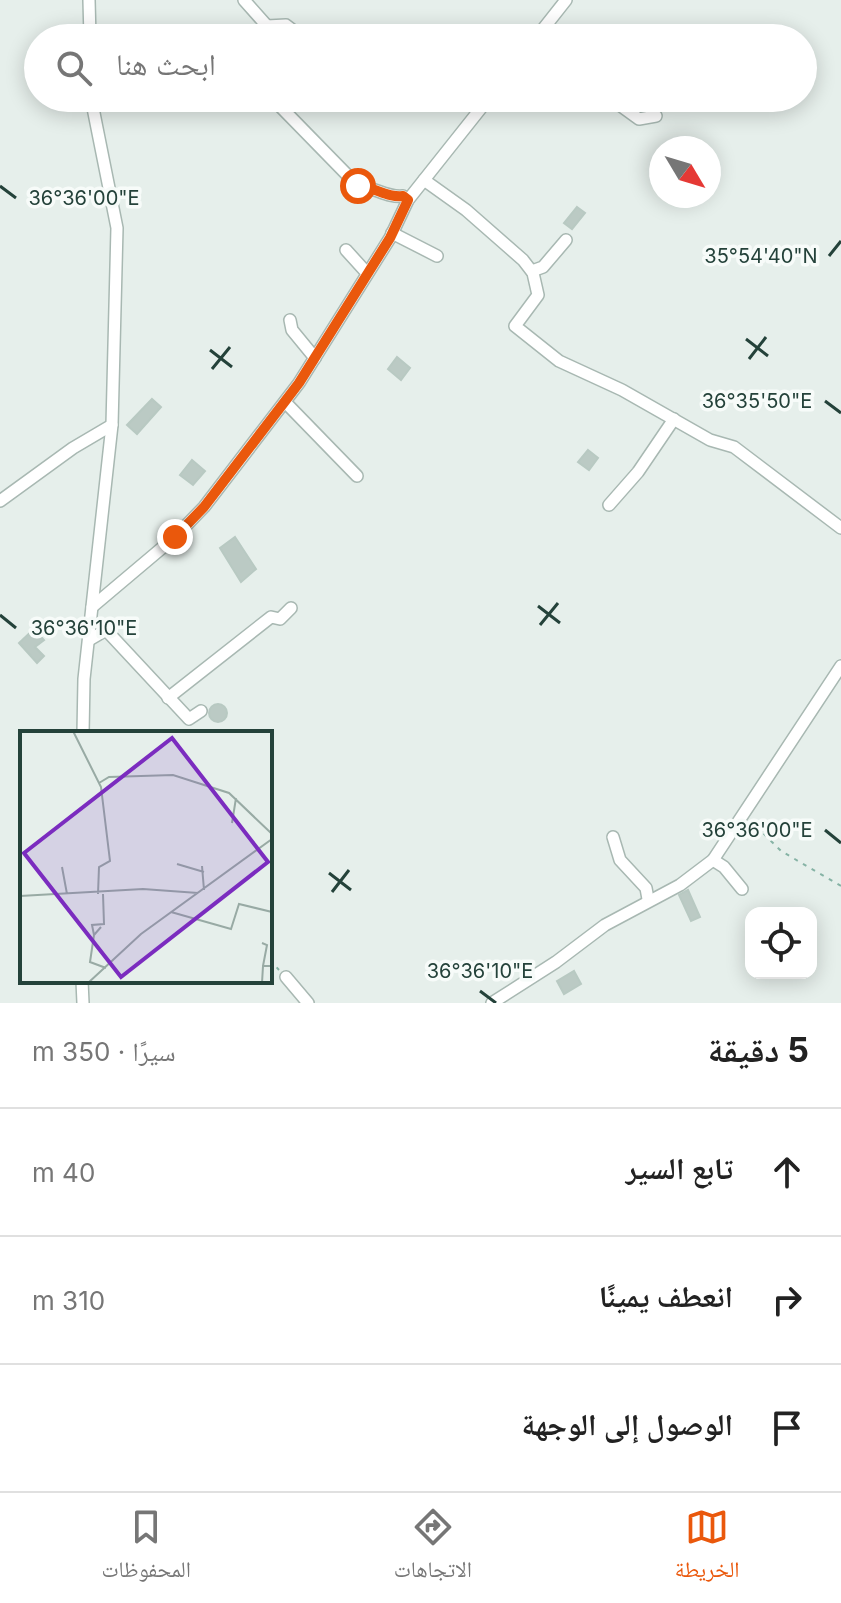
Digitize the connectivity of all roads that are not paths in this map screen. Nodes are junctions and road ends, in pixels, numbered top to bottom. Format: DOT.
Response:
graph roads {
  1 [pos="89,0"];
  2 [pos="244,0"];
  3 [pos="566,0"];
  4 [pos="90,24"];
  5 [pos="260,24"];
  6 [pos="547,24"];
  7 [pos="94,112"];
  8 [pos="286,112"];
  9 [pos="478,112"];
  10 [pos="629,112"];
  11 [pos="656,116"];
  12 [pos="424,180"];
  13 [pos="408,200"];
  14 [pos="392,233"];
  15 [pos="566,240"];
  16 [pos="346,250"];
  17 [pos="437,256"];
  18 [pos="532,271"];
  19 [pos="366,272"];
  20 [pos="290,320"];
  21 [pos="315,358"];
  22 [pos="285,402"];
  23 [pos="674,419"];
  24 [pos="112,425"];
  25 [pos="357,476"];
  26 [pos="0,501"];
  27 [pos="609,505"];
  28 [pos="841,528"];
  29 [pos="92,607"];
  30 [pos="291,608"];
  31 [pos="89,640"];
  32 [pos="841,666"];
  33 [pos="168,698"];
  34 [pos="201,711"];
  35 [pos="83,731"];
  36 [pos="613,837"];
  37 [pos="713,860"];
  38 [pos="742,889"];
  39 [pos="648,899"];
  40 [pos="286,977"];
  41 [pos="82,983"];
  42 [pos="83,1003"];
  43 [pos="308,1003"];
  44 [pos="492,1003"];
  1 -- 4 [label="street"];
  2 -- 5 [label="street"];
  3 -- 6 [label="street"];
  7 -- 24 [label="street"];
  8 -- 13 [label="street"];
  9 -- 12 [label="street"];
  10 -- 11 [label="street"];
  12 -- 13 [label="street"];
  12 -- 18 [label="street"];
  13 -- 14 [label="street"];
  14 -- 17 [label="street"];
  14 -- 19 [label="street"];
  15 -- 18 [label="street"];
  16 -- 19 [label="street"];
  18 -- 23 [label="street"];
  19 -- 21 [label="street"];
  20 -- 21 [label="street"];
  21 -- 22 [label="street"];
  22 -- 25 [label="street"];
  22 -- 29 [label="street"];
  23 -- 27 [label="street"];
  23 -- 28 [label="street"];
  24 -- 26 [label="street"];
  24 -- 29 [label="street"];
  29 -- 31 [label="street"];
  30 -- 33 [label="street"];
  31 -- 33 [label="street"];
  31 -- 35 [label="street"];
  32 -- 37 [label="street"];
  33 -- 34 [label="street"];
  36 -- 39 [label="street"];
  37 -- 38 [label="street"];
  37 -- 39 [label="street"];
  39 -- 44 [label="street"];
  40 -- 43 [label="street"];
  41 -- 42 [label="street"];
}
